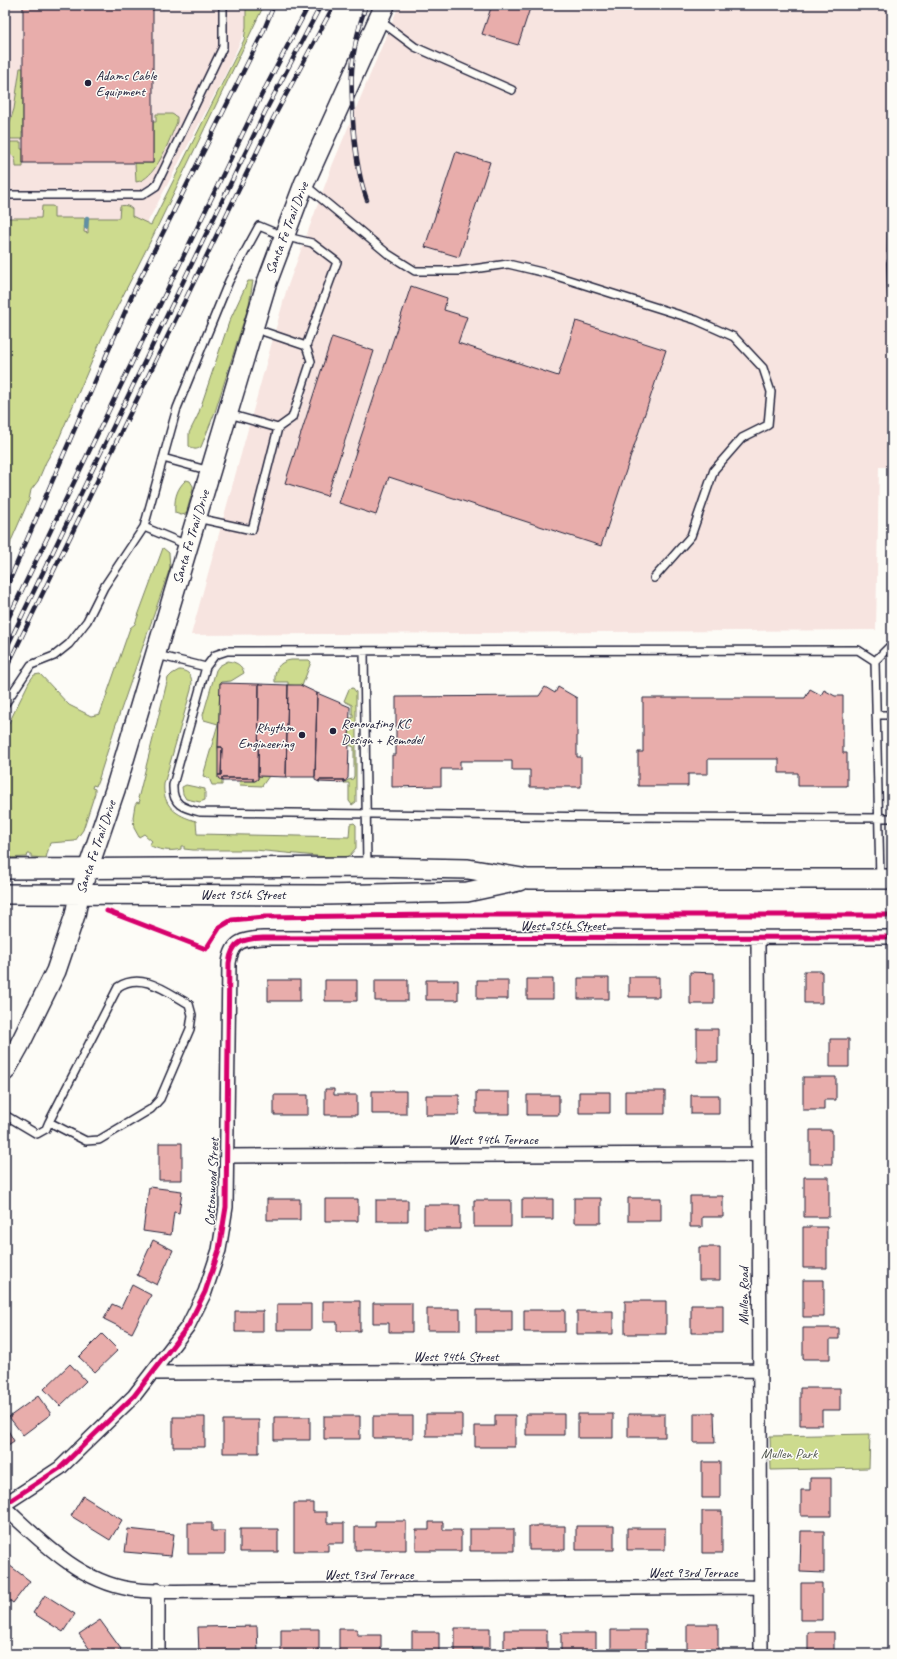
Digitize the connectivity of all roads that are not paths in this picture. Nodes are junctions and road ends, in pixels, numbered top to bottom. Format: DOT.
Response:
graph roads {
  1 [pos="223,5"];
  2 [pos="382,13"];
  3 [pos="512,90"];
  4 [pos="304,184"];
  5 [pos="5,195"];
  6 [pos="283,236"];
  7 [pos="891,263"];
  8 [pos="892,296"];
  9 [pos="252,328"];
  10 [pos="306,346"];
  11 [pos="227,413"];
  12 [pos="278,428"];
  13 [pos="163,458"];
  14 [pos="210,471"];
  15 [pos="197,518"];
  16 [pos="144,527"];
  17 [pos="189,546"];
  18 [pos="654,578"];
  19 [pos="892,644"];
  20 [pos="364,652"];
  21 [pos="155,654"];
  22 [pos="875,661"];
  23 [pos="206,667"];
  24 [pos="5,704"];
  25 [pos="876,715"];
  26 [pos="892,715"];
  27 [pos="366,814"];
  28 [pos="878,818"];
  29 [pos="892,818"];
  30 [pos="367,867"];
  31 [pos="5,868"];
  32 [pos="88,869"];
  33 [pos="528,879"];
  34 [pos="886,879"];
  35 [pos="5,894"];
  36 [pos="79,895"];
  37 [pos="892,937"];
  38 [pos="758,938"];
  39 [pos="235,945"];
  40 [pos="5,1071"];
  41 [pos="5,1115"];
  42 [pos="49,1122"];
  43 [pos="759,1154"];
  44 [pos="227,1156"];
  45 [pos="759,1370"];
  46 [pos="152,1373"];
  47 [pos="5,1504"];
  48 [pos="5,1508"];
  49 [pos="760,1587"];
  50 [pos="158,1590"];
  51 [pos="158,1654"];
  52 [pos="761,1654"];
  1 -- 5 [label="lane"];
  2 -- 3 [label="lane"];
  2 -- 4 [label="main road, Santa Fe Trail Drive"];
  4 -- 6 [label="main road, Santa Fe Trail Drive"];
  4 -- 18 [label="lane"];
  6 -- 9 [label="main road, Santa Fe Trail Drive"];
  6 -- 10 [label="lane"];
  6 -- 13 [label="lane"];
  7 -- 8 [label="lane"];
  9 -- 10 [label="lane"];
  9 -- 11 [label="main road, Santa Fe Trail Drive"];
  10 -- 12 [label="lane"];
  11 -- 12 [label="lane"];
  11 -- 14 [label="main road, Santa Fe Trail Drive"];
  12 -- 15 [label="lane"];
  13 -- 14 [label="lane"];
  13 -- 16 [label="lane"];
  14 -- 15 [label="main road, Santa Fe Trail Drive"];
  15 -- 17 [label="main road, Santa Fe Trail Drive"];
  16 -- 17 [label="lane"];
  16 -- 24 [label="lane"];
  17 -- 21 [label="main road, Santa Fe Trail Drive"];
  19 -- 22 [label="lane"];
  20 -- 22 [label="lane"];
  20 -- 23 [label="lane"];
  20 -- 27 [label="lane"];
  21 -- 23 [label="lane"];
  21 -- 32 [label="main road, Santa Fe Trail Drive"];
  22 -- 25 [label="lane"];
  23 -- 27 [label="lane"];
  25 -- 26 [label="lane"];
  25 -- 28 [label="lane"];
  27 -- 28 [label="lane"];
  27 -- 30 [label="lane"];
  28 -- 29 [label="lane"];
  28 -- 34 [label="lane"];
  30 -- 32 [label="main road, West 95th Street"];
  30 -- 33 [label="main road, West 95th Street"];
  31 -- 32 [label="main road, West 95th Street"];
  32 -- 36 [label="main road, Santa Fe Trail Drive"];
  33 -- 34 [label="main road, West 95th Street"];
  33 -- 36 [label="main road, West 95th Street"];
  35 -- 36 [label="main road, West 95th Street"];
  36 -- 40 [label="main road, Santa Fe Trail Drive"];
  37 -- 38 [label="street, West 95th Street"];
  38 -- 39 [label="street, West 95th Street"];
  38 -- 43 [label="street, Mullen Road"];
  39 -- 44 [label="street, Cottonwood Street"];
  41 -- 42 [label="lane"];
  42 -- 42 [label="lane"];
  43 -- 44 [label="street, West 94th Terrace"];
  43 -- 45 [label="street, Mullen Road"];
  44 -- 46 [label="street, Cottonwood Street"];
  45 -- 46 [label="street, West 94th Street"];
  45 -- 49 [label="street, Mullen Road"];
  46 -- 47 [label="street, Cottonwood Street"];
  48 -- 50 [label="street, West 93rd Terrace"];
  49 -- 50 [label="street, West 93rd Terrace"];
  49 -- 52 [label="street, Mullen Road"];
  50 -- 51 [label="street"];
}
